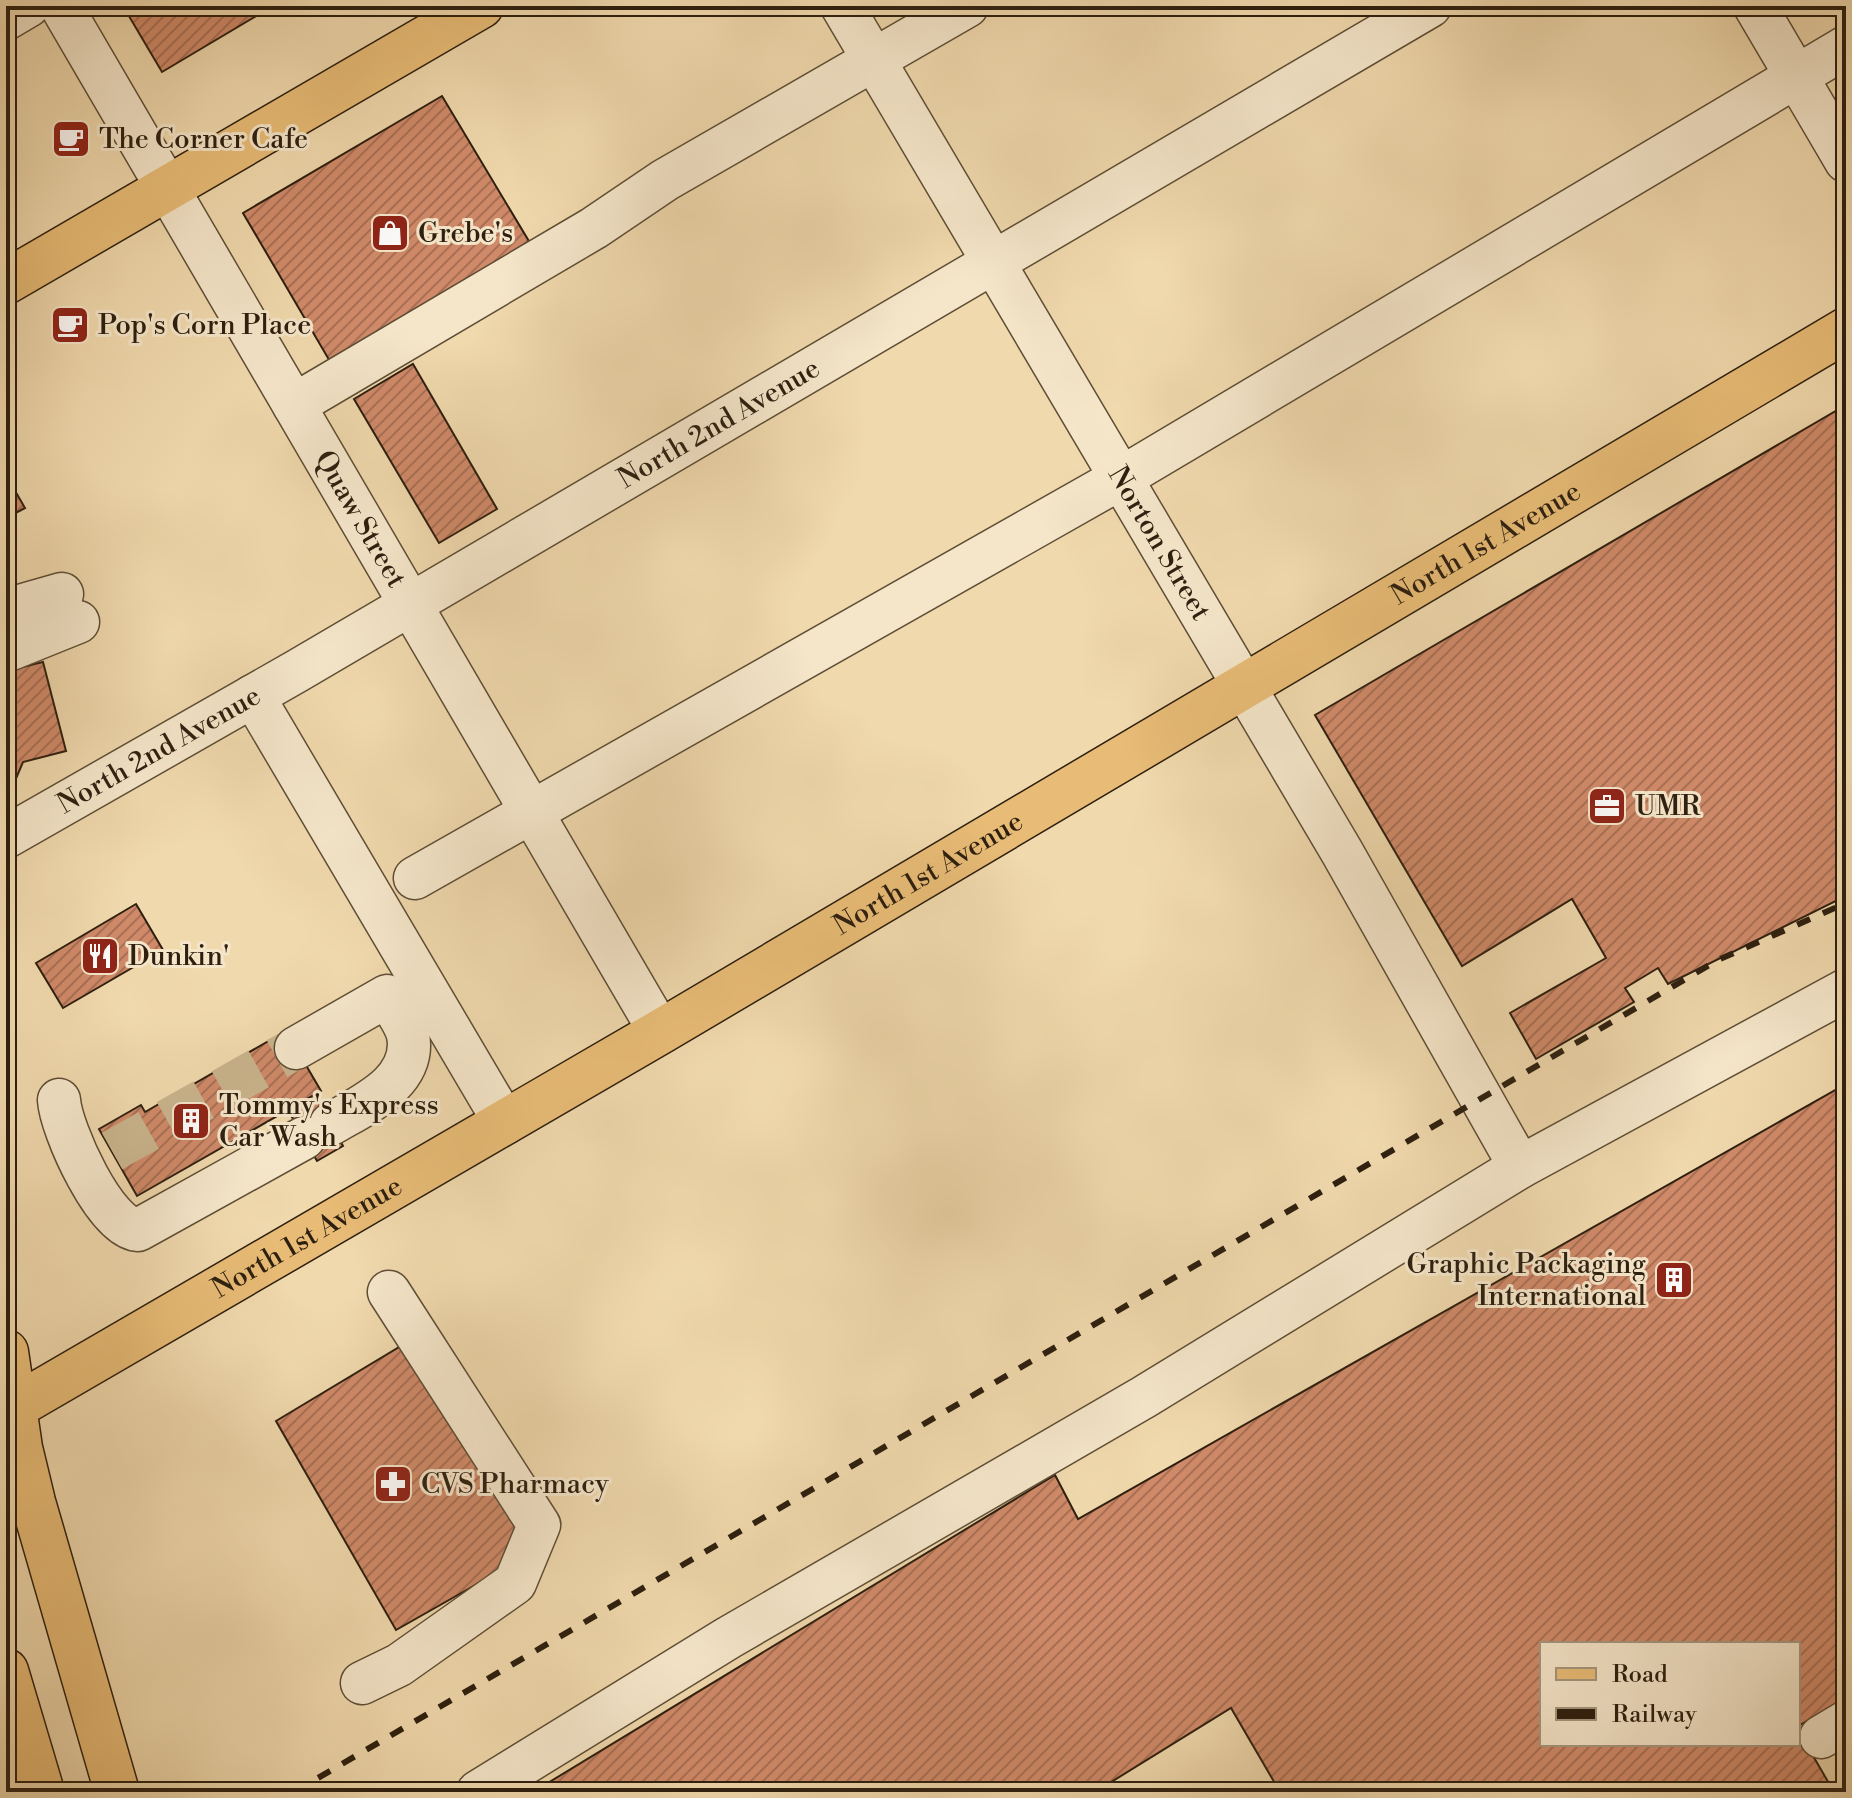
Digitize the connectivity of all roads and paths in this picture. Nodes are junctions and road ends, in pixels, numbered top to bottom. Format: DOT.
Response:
graph roads {
  1 [pos="28,6"];
  2 [pos="61,6"];
  3 [pos="481,6"];
  4 [pos="842,6"];
  5 [pos="967,6"];
  6 [pos="1430,6"];
  7 [pos="1755,6"];
  8 [pos="6,19"];
  9 [pos="1846,47"];
  10 [pos="875,61"];
  11 [pos="1797,78"];
  12 [pos="1846,161"];
  13 [pos="167,188"];
  14 [pos="990,261"];
  15 [pos="6,282"];
  16 [pos="1846,330"];
  17 [pos="294,405"];
  18 [pos="1121,478"];
  19 [pos="410,603"];
  20 [pos="6,610"];
  21 [pos="6,651"];
  22 [pos="1244,687"];
  23 [pos="253,696"];
  24 [pos="530,810"];
  25 [pos="6,837"];
  26 [pos="415,878"];
  27 [pos="1846,990"];
  28 [pos="660,1032"];
  29 [pos="296,1048"];
  30 [pos="505,1123"];
  31 [pos="112,1151"];
  32 [pos="1520,1167"];
  33 [pos="389,1292"];
  34 [pos="6,1352"];
  35 [pos="10,1410"];
  36 [pos="6,1671"];
  37 [pos="362,1683"];
  38 [pos="42,1792"];
  39 [pos="117,1792"];
  40 [pos="478,1792"];
  1 -- 8 [label="street"];
  2 -- 13 [label="street, Quaw Street"];
  3 -- 13 [label="main road"];
  4 -- 10 [label="street, Norton Street"];
  5 -- 10 [label="street"];
  6 -- 14 [label="street, North 2nd Avenue"];
  7 -- 11 [label="street"];
  9 -- 11 [label="street"];
  10 -- 14 [label="street, Norton Street"];
  10 -- 17 [label="street"];
  11 -- 12 [label="street"];
  11 -- 18 [label="street"];
  13 -- 15 [label="main road"];
  13 -- 17 [label="street, Quaw Street"];
  14 -- 18 [label="street, Norton Street"];
  14 -- 19 [label="street, North 2nd Avenue"];
  16 -- 22 [label="main road, North 1st Avenue"];
  17 -- 19 [label="street, Quaw Street"];
  18 -- 22 [label="street, Norton Street"];
  18 -- 24 [label="street"];
  19 -- 23 [label="street, North 2nd Avenue"];
  19 -- 24 [label="street, Quaw Street"];
  20 -- 21 [label="street"];
  22 -- 28 [label="main road, North 1st Avenue"];
  22 -- 32 [label="street, Norton Street"];
  23 -- 25 [label="street, North 2nd Avenue"];
  23 -- 30 [label="street"];
  24 -- 26 [label="street"];
  24 -- 28 [label="street, Quaw Street"];
  27 -- 32 [label="street"];
  28 -- 30 [label="main road, North 1st Avenue"];
  29 -- 31 [label="street"];
  30 -- 35 [label="main road, North 1st Avenue"];
  32 -- 40 [label="street"];
  33 -- 37 [label="street"];
  34 -- 35 [label="main road"];
  35 -- 39 [label="main road"];
  36 -- 38 [label="main road"];
}
